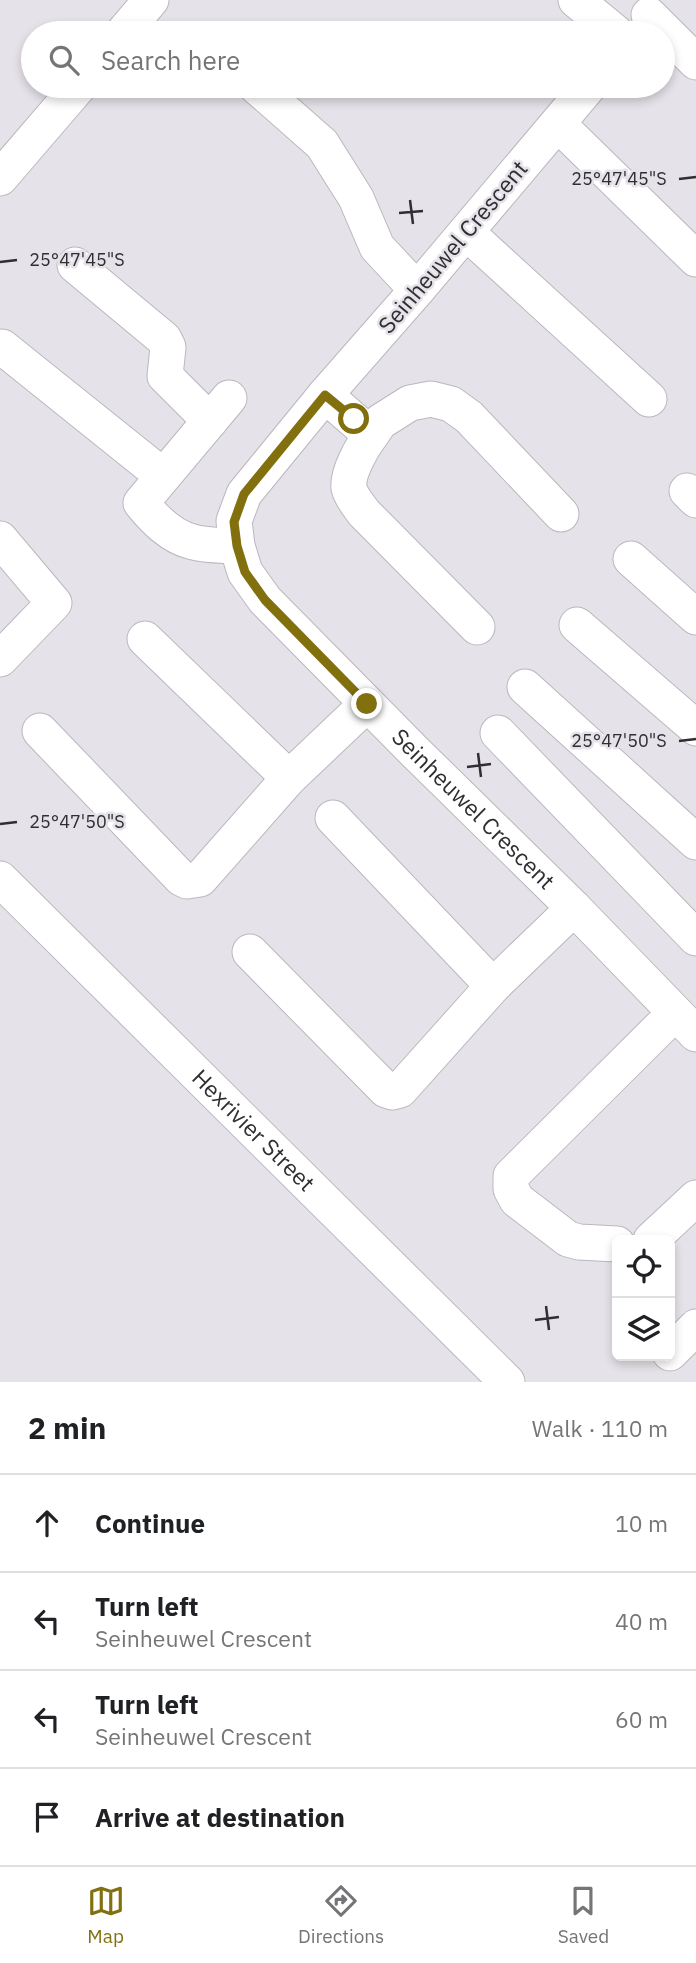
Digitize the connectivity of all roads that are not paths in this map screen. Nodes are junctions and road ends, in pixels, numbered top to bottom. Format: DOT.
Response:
graph roads {
  1 [pos="151,0"];
  2 [pos="576,0"];
  3 [pos="133,21"];
  4 [pos="601,21"];
  5 [pos="675,42"];
  6 [pos="696,62"];
  7 [pos="69,98"];
  8 [pos="270,98"];
  9 [pos="579,98"];
  10 [pos="558,124"];
  11 [pos="0,178"];
  12 [pos="466,232"];
  13 [pos="696,259"];
  14 [pos="75,265"];
  15 [pos="417,290"];
  16 [pos="2,347"];
  17 [pos="325,395"];
  18 [pos="649,399"];
  19 [pos="371,435"];
  20 [pos="163,476"];
  21 [pos="561,514"];
  22 [pos="0,539"];
  23 [pos="237,546"];
  24 [pos="631,559"];
  25 [pos="696,617"];
  26 [pos="577,625"];
  27 [pos="477,627"];
  28 [pos="145,639"];
  29 [pos="0,659"];
  30 [pos="525,687"];
  31 [pos="367,704"];
  32 [pos="696,728"];
  33 [pos="40,731"];
  34 [pos="498,733"];
  35 [pos="289,778"];
  36 [pos="333,818"];
  37 [pos="696,842"];
  38 [pos="0,879"];
  39 [pos="574,908"];
  40 [pos="696,939"];
  41 [pos="250,953"];
  42 [pos="493,986"];
  43 [pos="685,1024"];
  44 [pos="696,1198"];
  45 [pos="656,1235"];
  46 [pos="612,1244"];
  47 [pos="696,1327"];
  48 [pos="675,1348"];
  49 [pos="507,1382"];
  1 -- 3 [label="street"];
  2 -- 4 [label="street"];
  5 -- 6 [label="street"];
  7 -- 11 [label="street"];
  8 -- 15 [label="street"];
  9 -- 10 [label="street, Seinheuwel Crescent"];
  10 -- 12 [label="street, Seinheuwel Crescent"];
  10 -- 13 [label="street"];
  12 -- 15 [label="street, Seinheuwel Crescent"];
  12 -- 18 [label="street"];
  14 -- 20 [label="street"];
  15 -- 17 [label="street, Seinheuwel Crescent"];
  16 -- 20 [label="street"];
  17 -- 19 [label="street"];
  17 -- 23 [label="street, Seinheuwel Crescent"];
  19 -- 21 [label="street"];
  19 -- 27 [label="street"];
  20 -- 23 [label="street"];
  22 -- 29 [label="street"];
  23 -- 31 [label="street, Seinheuwel Crescent"];
  24 -- 25 [label="street"];
  26 -- 32 [label="street"];
  28 -- 35 [label="street"];
  30 -- 37 [label="street"];
  31 -- 35 [label="street"];
  31 -- 39 [label="street, Seinheuwel Crescent"];
  33 -- 35 [label="street"];
  34 -- 40 [label="street"];
  36 -- 42 [label="street"];
  38 -- 49 [label="street, Hexrivier Street"];
  39 -- 42 [label="street"];
  39 -- 43 [label="street, Seinheuwel Crescent"];
  41 -- 42 [label="street"];
  43 -- 46 [label="street"];
  44 -- 45 [label="street"];
  47 -- 48 [label="street"];
}
